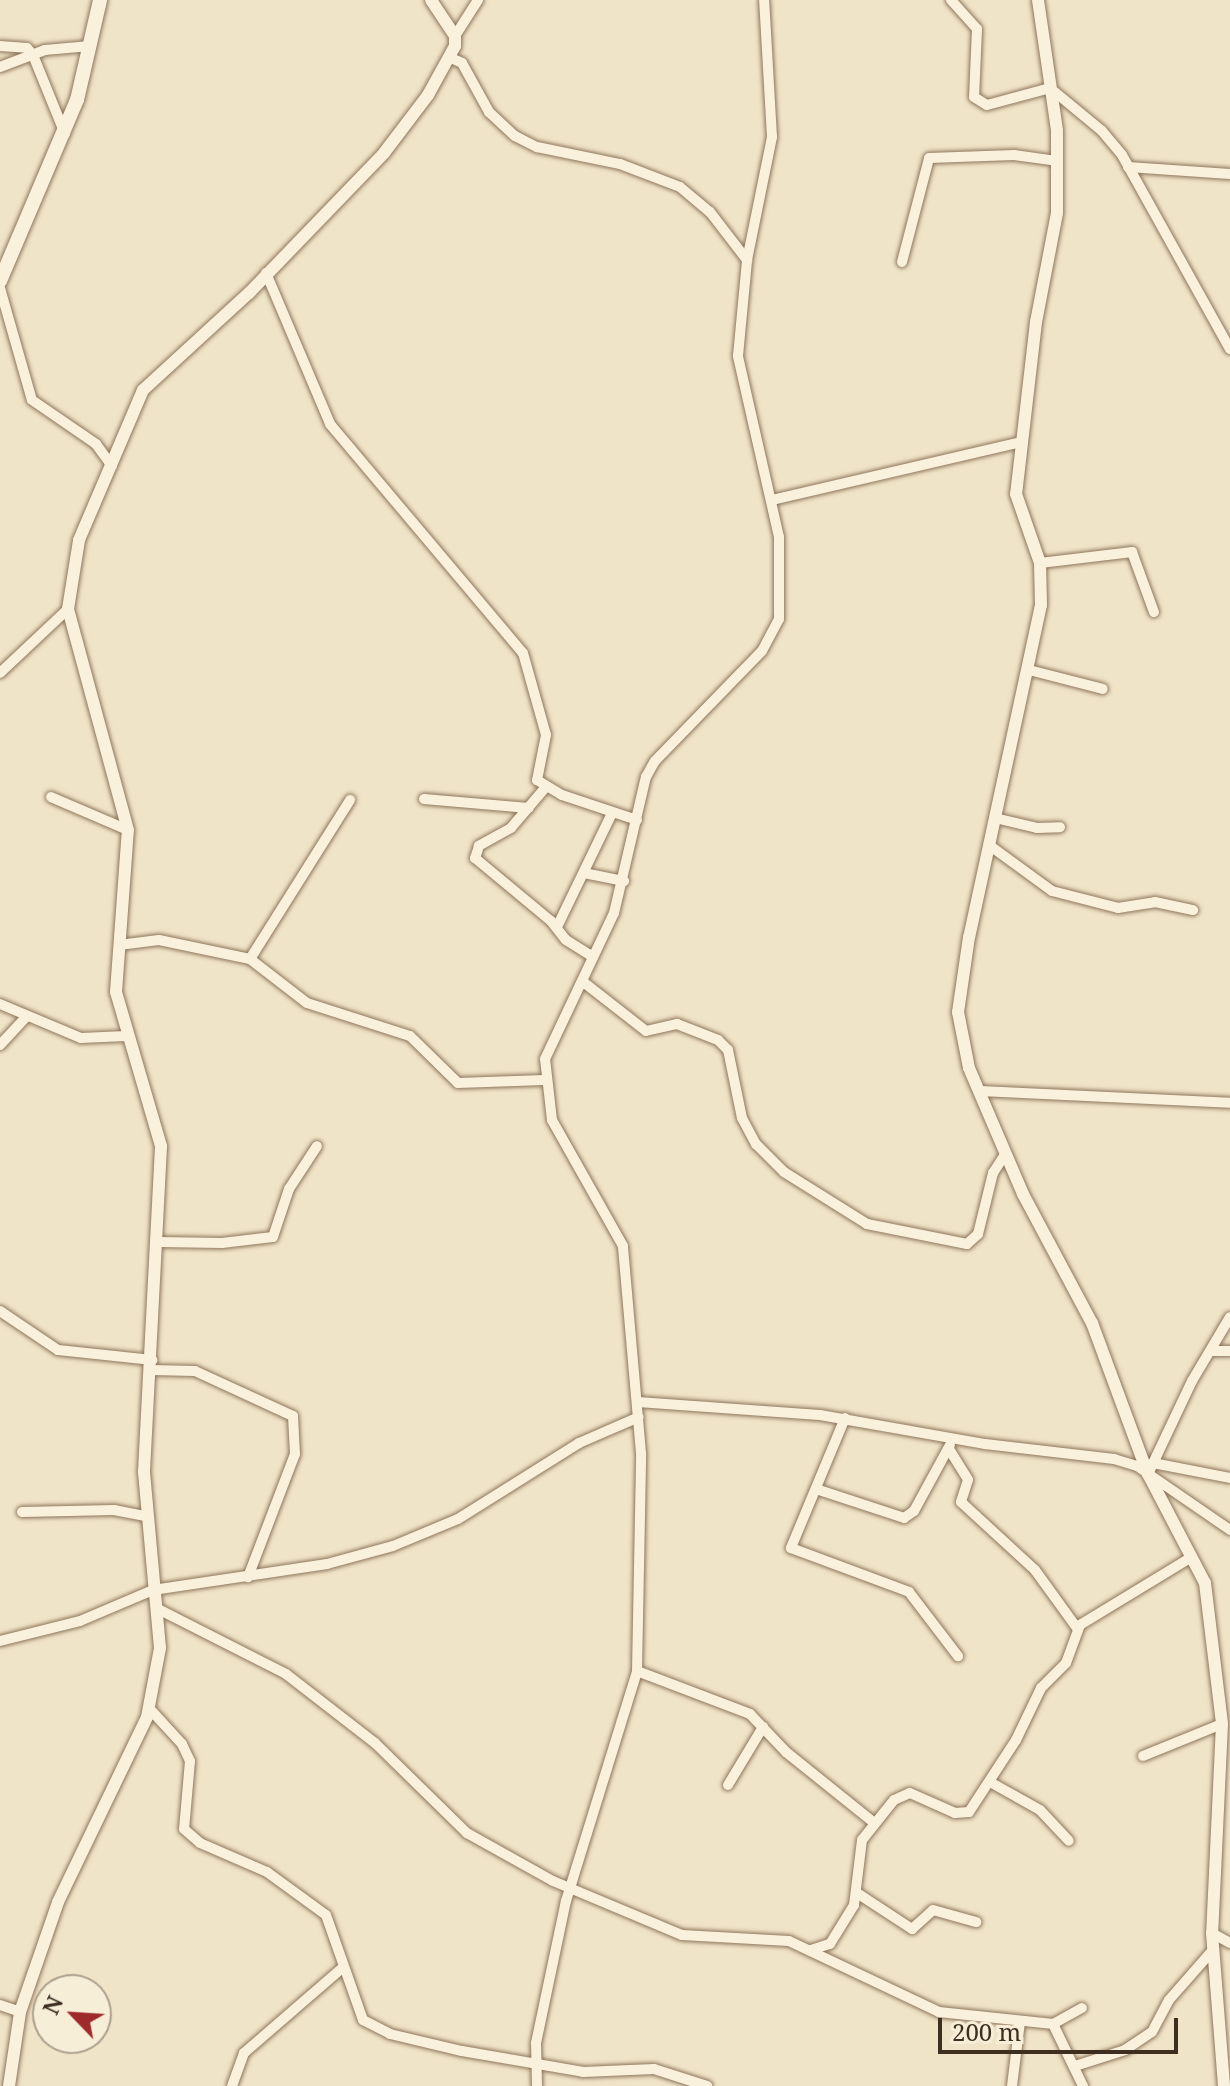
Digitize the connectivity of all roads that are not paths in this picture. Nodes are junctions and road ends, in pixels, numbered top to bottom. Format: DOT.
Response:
graph roads {
  1 [pos="100,0"];
  2 [pos="433,0"];
  3 [pos="478,0"];
  4 [pos="764,0"];
  5 [pos="951,0"];
  6 [pos="1038,0"];
  7 [pos="455,36"];
  8 [pos="0,46"];
  9 [pos="90,46"];
  10 [pos="33,55"];
  11 [pos="451,58"];
  12 [pos="0,67"];
  13 [pos="1050,88"];
  14 [pos="65,134"];
  15 [pos="1057,161"];
  16 [pos="1128,167"];
  17 [pos="1230,174"];
  18 [pos="747,260"];
  19 [pos="902,262"];
  20 [pos="266,273"];
  21 [pos="0,281"];
  22 [pos="0,288"];
  23 [pos="1230,349"];
  24 [pos="1021,442"];
  25 [pos="112,466"];
  26 [pos="772,500"];
  27 [pos="1040,563"];
  28 [pos="68,609"];
  29 [pos="1154,612"];
  30 [pos="1029,670"];
  31 [pos="0,673"];
  32 [pos="1103,689"];
  33 [pos="545,788"];
  34 [pos="51,797"];
  35 [pos="424,799"];
  36 [pos="350,800"];
  37 [pos="529,808"];
  38 [pos="612,813"];
  39 [pos="995,818"];
  40 [pos="637,820"];
  41 [pos="1060,827"];
  42 [pos="128,830"];
  43 [pos="989,845"];
  44 [pos="584,873"];
  45 [pos="624,881"];
  46 [pos="1193,910"];
  47 [pos="557,927"];
  48 [pos="119,945"];
  49 [pos="593,957"];
  50 [pos="250,959"];
  51 [pos="582,981"];
  52 [pos="0,1004"];
  53 [pos="26,1017"];
  54 [pos="126,1036"];
  55 [pos="0,1045"];
  56 [pos="544,1080"];
  57 [pos="980,1091"];
  58 [pos="1230,1103"];
  59 [pos="317,1146"];
  60 [pos="1006,1153"];
  61 [pos="159,1242"];
  62 [pos="0,1311"];
  63 [pos="1230,1317"];
  64 [pos="1213,1351"];
  65 [pos="1230,1351"];
  66 [pos="151,1365"];
  67 [pos="638,1402"];
  68 [pos="639,1417"];
  69 [pos="845,1418"];
  70 [pos="951,1443"];
  71 [pos="1151,1468"];
  72 [pos="1230,1478"];
  73 [pos="816,1489"];
  74 [pos="22,1512"];
  75 [pos="145,1516"];
  76 [pos="1230,1530"];
  77 [pos="1192,1557"];
  78 [pos="248,1577"];
  79 [pos="153,1590"];
  80 [pos="158,1609"];
  81 [pos="1077,1628"];
  82 [pos="0,1641"];
  83 [pos="958,1656"];
  84 [pos="637,1671"];
  85 [pos="149,1708"];
  86 [pos="1222,1724"];
  87 [pos="763,1727"];
  88 [pos="1143,1756"];
  89 [pos="990,1782"];
  90 [pos="728,1785"];
  91 [pos="873,1822"];
  92 [pos="1069,1841"];
  93 [pos="570,1885"];
  94 [pos="857,1893"];
  95 [pos="976,1922"];
  96 [pos="1212,1933"];
  97 [pos="1230,1943"];
  98 [pos="811,1950"];
  99 [pos="1213,1950"];
  100 [pos="341,1969"];
  101 [pos="0,2005"];
  102 [pos="1082,2008"];
  103 [pos="20,2012"];
  104 [pos="1020,2022"];
  105 [pos="1053,2024"];
  106 [pos="534,2063"];
  107 [pos="1075,2066"];
  108 [pos="9,2086"];
  109 [pos="232,2086"];
  110 [pos="537,2086"];
  111 [pos="707,2086"];
  112 [pos="1012,2086"];
  113 [pos="1083,2086"];
  114 [pos="1224,2086"];
  1 -- 9 [label="main road"];
  2 -- 7 [label="street"];
  3 -- 7 [label="street"];
  4 -- 18 [label="street"];
  5 -- 13 [label="street"];
  6 -- 13 [label="street"];
  7 -- 11 [label="street"];
  8 -- 10 [label="street"];
  9 -- 10 [label="street"];
  9 -- 14 [label="main road"];
  10 -- 12 [label="street"];
  10 -- 14 [label="street"];
  11 -- 18 [label="street"];
  11 -- 20 [label="street"];
  13 -- 15 [label="street"];
  13 -- 16 [label="street"];
  14 -- 21 [label="main road"];
  15 -- 19 [label="street"];
  15 -- 24 [label="street"];
  16 -- 17 [label="street"];
  16 -- 23 [label="street"];
  18 -- 26 [label="street"];
  20 -- 25 [label="street"];
  20 -- 33 [label="street"];
  22 -- 25 [label="street"];
  24 -- 26 [label="street"];
  24 -- 27 [label="street"];
  25 -- 28 [label="street"];
  26 -- 40 [label="street"];
  27 -- 29 [label="street"];
  27 -- 30 [label="street"];
  28 -- 31 [label="street"];
  28 -- 42 [label="street"];
  30 -- 32 [label="street"];
  30 -- 39 [label="street"];
  33 -- 37 [label="street"];
  33 -- 38 [label="street"];
  34 -- 42 [label="street"];
  35 -- 37 [label="street"];
  36 -- 50 [label="street"];
  37 -- 47 [label="street"];
  38 -- 40 [label="street"];
  38 -- 44 [label="street"];
  39 -- 41 [label="street"];
  39 -- 43 [label="street"];
  40 -- 45 [label="street"];
  42 -- 48 [label="street"];
  43 -- 46 [label="street"];
  43 -- 57 [label="street"];
  44 -- 45 [label="street"];
  44 -- 47 [label="street"];
  45 -- 49 [label="street"];
  47 -- 49 [label="street"];
  48 -- 50 [label="street"];
  48 -- 54 [label="street"];
  49 -- 51 [label="street"];
  50 -- 56 [label="street"];
  51 -- 56 [label="street"];
  51 -- 60 [label="street"];
  52 -- 53 [label="street"];
  53 -- 54 [label="street"];
  53 -- 55 [label="street"];
  54 -- 61 [label="street"];
  56 -- 67 [label="street"];
  57 -- 58 [label="street"];
  57 -- 60 [label="street"];
  59 -- 61 [label="street"];
  60 -- 71 [label="street"];
  61 -- 66 [label="street"];
  62 -- 66 [label="street"];
  63 -- 64 [label="street"];
  64 -- 65 [label="street"];
  64 -- 71 [label="street"];
  66 -- 75 [label="street"];
  66 -- 78 [label="street"];
  67 -- 68 [label="street"];
  67 -- 69 [label="street"];
  68 -- 78 [label="street"];
  68 -- 84 [label="street"];
  69 -- 70 [label="street"];
  69 -- 73 [label="street"];
  70 -- 71 [label="street"];
  70 -- 73 [label="street"];
  70 -- 81 [label="street"];
  71 -- 72 [label="street"];
  71 -- 76 [label="street"];
  71 -- 77 [label="street"];
  73 -- 83 [label="street"];
  74 -- 75 [label="street"];
  75 -- 79 [label="street"];
  77 -- 81 [label="street"];
  77 -- 86 [label="street"];
  78 -- 79 [label="street"];
  79 -- 80 [label="street"];
  79 -- 82 [label="street"];
  80 -- 85 [label="street"];
  80 -- 93 [label="street"];
  81 -- 89 [label="street"];
  84 -- 87 [label="street"];
  84 -- 93 [label="street"];
  85 -- 100 [label="street"];
  85 -- 103 [label="street"];
  86 -- 88 [label="street"];
  86 -- 96 [label="street"];
  87 -- 90 [label="street"];
  87 -- 91 [label="street"];
  89 -- 91 [label="street"];
  89 -- 92 [label="street"];
  91 -- 94 [label="street"];
  93 -- 98 [label="street"];
  93 -- 106 [label="street"];
  94 -- 95 [label="street"];
  94 -- 98 [label="street"];
  96 -- 97 [label="street"];
  96 -- 99 [label="street"];
  98 -- 104 [label="street"];
  99 -- 107 [label="street"];
  99 -- 114 [label="street"];
  100 -- 106 [label="street"];
  100 -- 109 [label="street"];
  101 -- 103 [label="street"];
  102 -- 105 [label="street"];
  103 -- 108 [label="street"];
  104 -- 105 [label="street"];
  104 -- 112 [label="street"];
  105 -- 107 [label="street"];
  106 -- 110 [label="street"];
  106 -- 111 [label="street"];
  107 -- 113 [label="street"];
}
